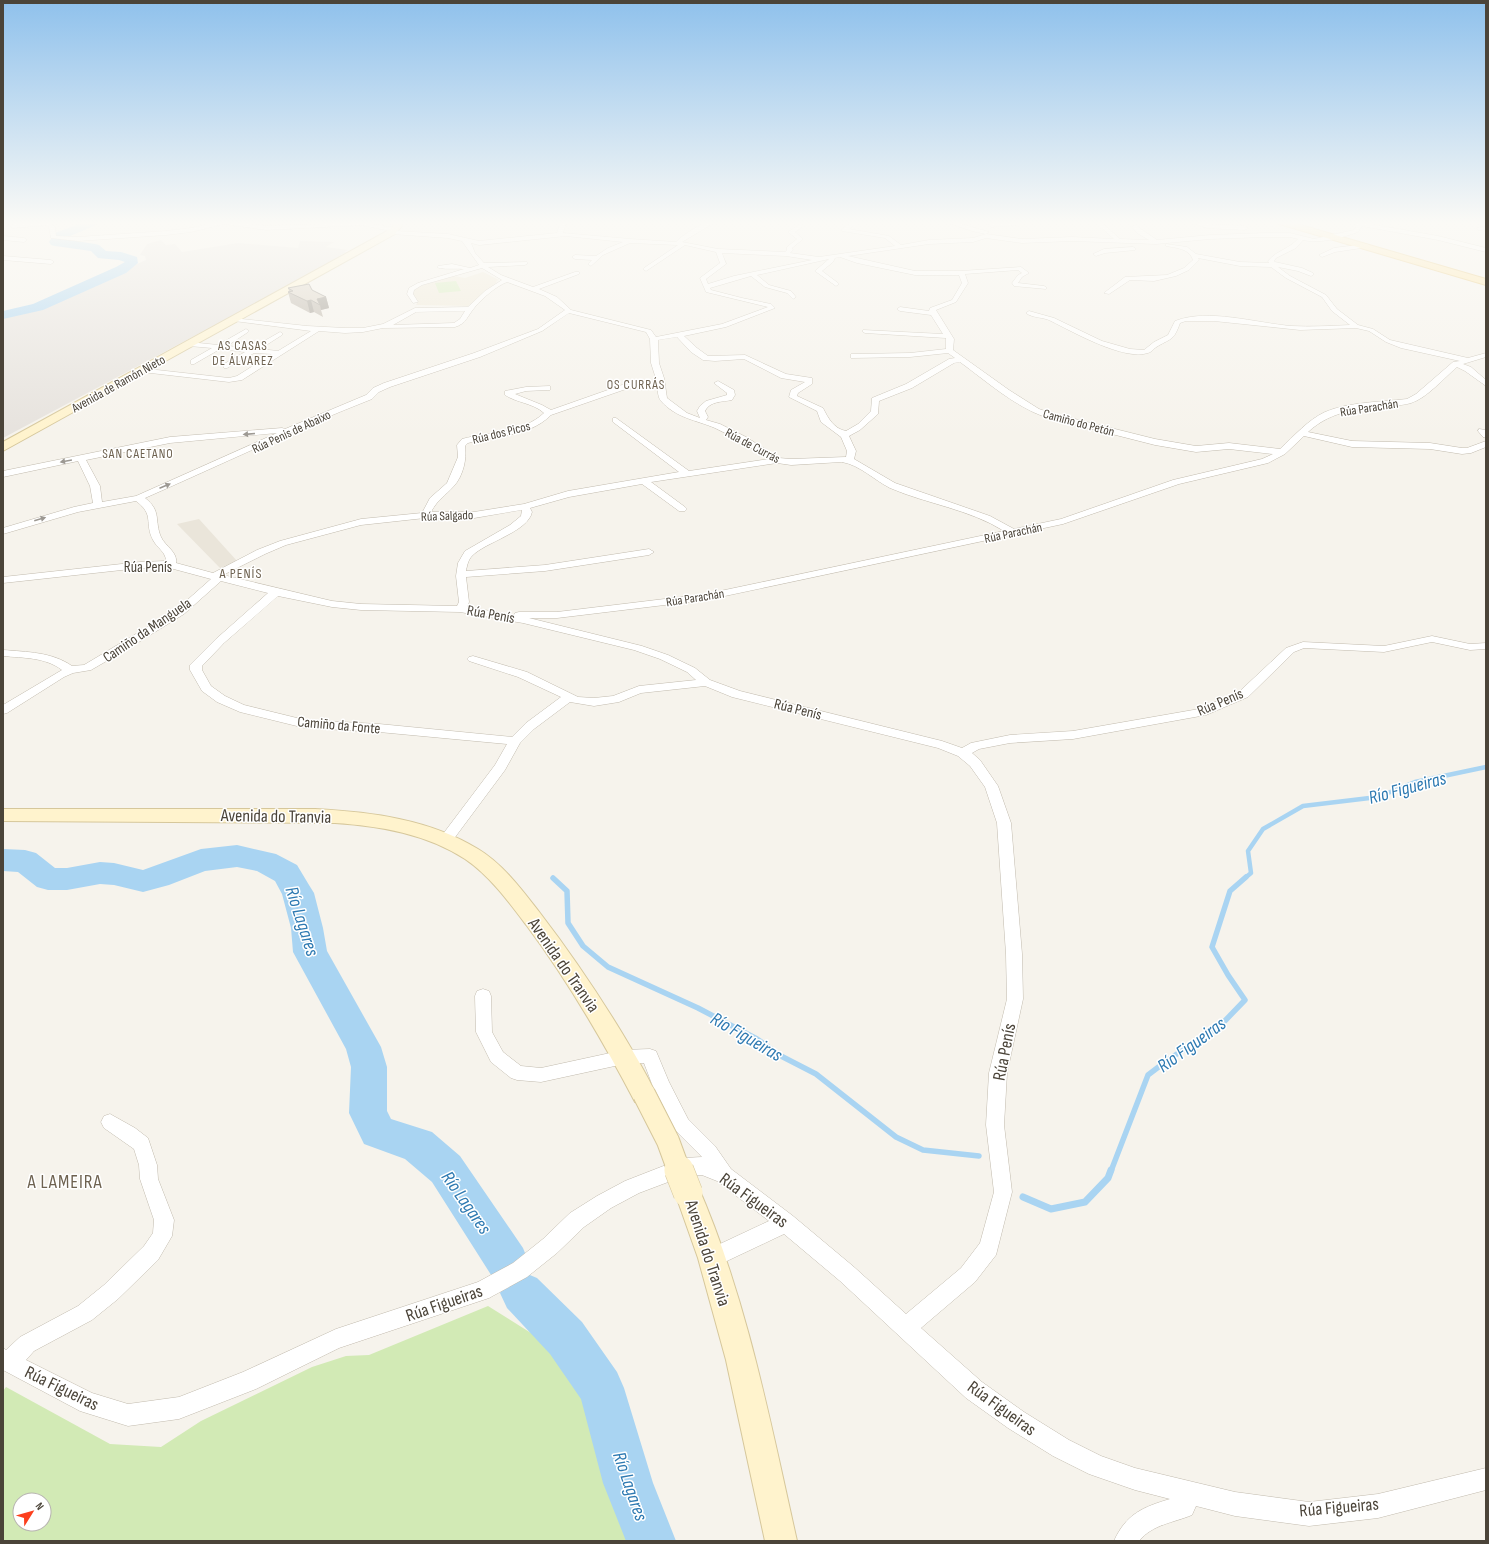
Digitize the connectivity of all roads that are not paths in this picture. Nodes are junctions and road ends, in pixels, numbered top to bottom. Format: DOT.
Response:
graph roads {
  1 [pos="281,293"];
  2 [pos="410,293"];
  3 [pos="486,293"];
  4 [pos="543,293"];
  5 [pos="711,293"];
  6 [pos="791,293"];
  7 [pos="959,293"];
  8 [pos="1319,293"];
  9 [pos="792,297"];
  10 [pos="415,302"];
  11 [pos="470,309"];
  12 [pos="900,309"];
  13 [pos="569,311"];
  14 [pos="933,313"];
  15 [pos="1029,313"];
  16 [pos="234,319"];
  17 [pos="396,322"];
  18 [pos="405,326"];
  19 [pos="1356,326"];
  20 [pos="379,327"];
  21 [pos="320,328"];
  22 [pos="246,330"];
  23 [pos="865,331"];
  24 [pos="280,334"];
  25 [pos="679,335"];
  26 [pos="948,336"];
  27 [pos="654,339"];
  28 [pos="190,344"];
  29 [pos="220,347"];
  30 [pos="253,350"];
  31 [pos="948,351"];
  32 [pos="279,353"];
  33 [pos="854,356"];
  34 [pos="1486,356"];
  35 [pos="960,360"];
  36 [pos="1467,360"];
  37 [pos="194,362"];
  38 [pos="1456,364"];
  39 [pos="227,366"];
  40 [pos="142,370"];
  41 [pos="718,383"];
  42 [pos="661,384"];
  43 [pos="1486,384"];
  44 [pos="547,388"];
  45 [pos="549,413"];
  46 [pos="616,420"];
  47 [pos="702,420"];
  48 [pos="288,430"];
  49 [pos="1303,433"];
  50 [pos="844,435"];
  51 [pos="1486,444"];
  52 [pos="3,447"];
  53 [pos="1282,452"];
  54 [pos="82,459"];
  55 [pos="777,460"];
  56 [pos="849,460"];
  57 [pos="3,474"];
  58 [pos="687,474"];
  59 [pos="644,481"];
  60 [pos="138,498"];
  61 [pos="98,505"];
  62 [pos="525,507"];
  63 [pos="682,510"];
  64 [pos="425,515"];
  65 [pos="3,531"];
  66 [pos="1013,532"];
  67 [pos="649,552"];
  68 [pos="170,565"];
  69 [pos="462,574"];
  70 [pos="216,577"];
  71 [pos="3,580"];
  72 [pos="276,592"];
  73 [pos="460,609"];
  74 [pos="505,617"];
  75 [pos="1486,646"];
  76 [pos="3,653"];
  77 [pos="473,659"];
  78 [pos="70,670"];
  79 [pos="706,682"];
  80 [pos="569,696"];
  81 [pos="3,710"];
  82 [pos="515,741"];
  83 [pos="963,753"];
  84 [pos="3,815"];
  85 [pos="445,841"];
  86 [pos="484,996"];
  87 [pos="624,1057"];
  88 [pos="110,1122"];
  89 [pos="724,1175"];
  90 [pos="786,1223"];
  91 [pos="712,1258"];
  92 [pos="906,1327"];
  93 [pos="6,1360"];
  94 [pos="1486,1479"];
  95 [pos="1186,1493"];
  96 [pos="781,1541"];
  97 [pos="1126,1541"];
  1 -- 16 [label="main road, Avenida de Ramón Nieto"];
  2 -- 10 [label="street"];
  3 -- 11 [label="street"];
  4 -- 13 [label="street"];
  5 -- 25 [label="street"];
  6 -- 9 [label="street"];
  7 -- 14 [label="street"];
  8 -- 19 [label="street"];
  11 -- 17 [label="street"];
  11 -- 18 [label="street"];
  12 -- 14 [label="street"];
  13 -- 27 [label="street"];
  13 -- 48 [label="street, Rúa Penis de Abaixo"];
  14 -- 26 [label="street"];
  15 -- 19 [label="street"];
  16 -- 21 [label="street"];
  16 -- 28 [label="main road, Avenida de Ramón Nieto"];
  17 -- 18 [label="street"];
  17 -- 20 [label="street"];
  18 -- 20 [label="street"];
  19 -- 36 [label="street"];
  20 -- 21 [label="street"];
  21 -- 32 [label="street"];
  22 -- 29 [label="street"];
  23 -- 26 [label="street"];
  24 -- 30 [label="street"];
  25 -- 27 [label="street"];
  25 -- 50 [label="street"];
  26 -- 31 [label="street"];
  27 -- 42 [label="street, Rúa de Currás"];
  28 -- 29 [label="street"];
  28 -- 40 [label="main road, Avenida de Ramón Nieto"];
  29 -- 30 [label="street"];
  29 -- 37 [label="street"];
  30 -- 32 [label="street"];
  30 -- 39 [label="street"];
  31 -- 33 [label="street"];
  31 -- 35 [label="street, Camiño do Petón"];
  32 -- 40 [label="street"];
  34 -- 36 [label="street, Rúa Parachán"];
  35 -- 50 [label="street"];
  35 -- 53 [label="street, Camiño do Petón"];
  36 -- 38 [label="street, Rúa Parachán"];
  38 -- 43 [label="street"];
  38 -- 49 [label="street, Rúa Parachán"];
  40 -- 52 [label="main road, Avenida de Ramón Nieto"];
  41 -- 47 [label="street"];
  42 -- 45 [label="street, Rúa dos Picos"];
  42 -- 47 [label="street, Rúa de Currás"];
  44 -- 45 [label="street, Rúa dos Picos"];
  45 -- 64 [label="street, Rúa dos Picos"];
  46 -- 58 [label="street"];
  47 -- 55 [label="street, Rúa de Currás"];
  48 -- 54 [label="street, one-way"];
  60 -- 48 [label="street, Rúa Penis de Abaixo, one-way"];
  49 -- 51 [label="street"];
  49 -- 53 [label="street, Rúa Parachán"];
  50 -- 56 [label="street"];
  53 -- 66 [label="street, Rúa Parachán"];
  54 -- 57 [label="street, one-way"];
  54 -- 61 [label="street"];
  55 -- 56 [label="street, Rúa de Currás"];
  55 -- 58 [label="street, Rúa Salgado"];
  56 -- 66 [label="street, Rúa de Currás"];
  58 -- 59 [label="street, Rúa Salgado"];
  59 -- 62 [label="street, Rúa Salgado"];
  59 -- 63 [label="street"];
  60 -- 61 [label="street, Rúa Penis de Abaixo"];
  60 -- 68 [label="street"];
  65 -- 61 [label="street, Rúa Penis de Abaixo, one-way"];
  62 -- 64 [label="street, Rúa Salgado"];
  62 -- 69 [label="street"];
  64 -- 70 [label="street, Rúa Salgado"];
  66 -- 74 [label="street, Rúa Parachán"];
  67 -- 69 [label="street"];
  68 -- 70 [label="street, Rúa Penís"];
  68 -- 71 [label="street, Rúa Penís"];
  69 -- 73 [label="street"];
  70 -- 72 [label="street, Rúa Penís"];
  70 -- 78 [label="street, Camiño da Manguela"];
  72 -- 73 [label="street, Rúa Penís"];
  72 -- 82 [label="street, Camiño da Fonte"];
  73 -- 74 [label="street, Rúa Penís"];
  74 -- 79 [label="street, Rúa Penís"];
  75 -- 83 [label="street, Rúa Penís"];
  76 -- 78 [label="street"];
  77 -- 80 [label="street"];
  78 -- 81 [label="street, Camiño da Manguela"];
  79 -- 80 [label="street"];
  79 -- 83 [label="street, Rúa Penís"];
  80 -- 82 [label="street"];
  82 -- 85 [label="street"];
  83 -- 92 [label="street, Rúa Penís"];
  84 -- 85 [label="main road, Avenida do Tranvia"];
  85 -- 87 [label="main road, Avenida do Tranvia"];
  86 -- 87 [label="street"];
  87 -- 89 [label="street"];
  87 -- 91 [label="main road, Avenida do Tranvia, bridge"];
  88 -- 93 [label="street"];
  89 -- 90 [label="street, Rúa Figueiras"];
  89 -- 93 [label="street, Rúa Figueiras"];
  90 -- 91 [label="street"];
  90 -- 92 [label="street, Rúa Figueiras"];
  91 -- 96 [label="main road, Avenida do Tranvia"];
  92 -- 95 [label="street, Rúa Figueiras"];
  94 -- 95 [label="street, Rúa Figueiras"];
  95 -- 97 [label="street"];
}
